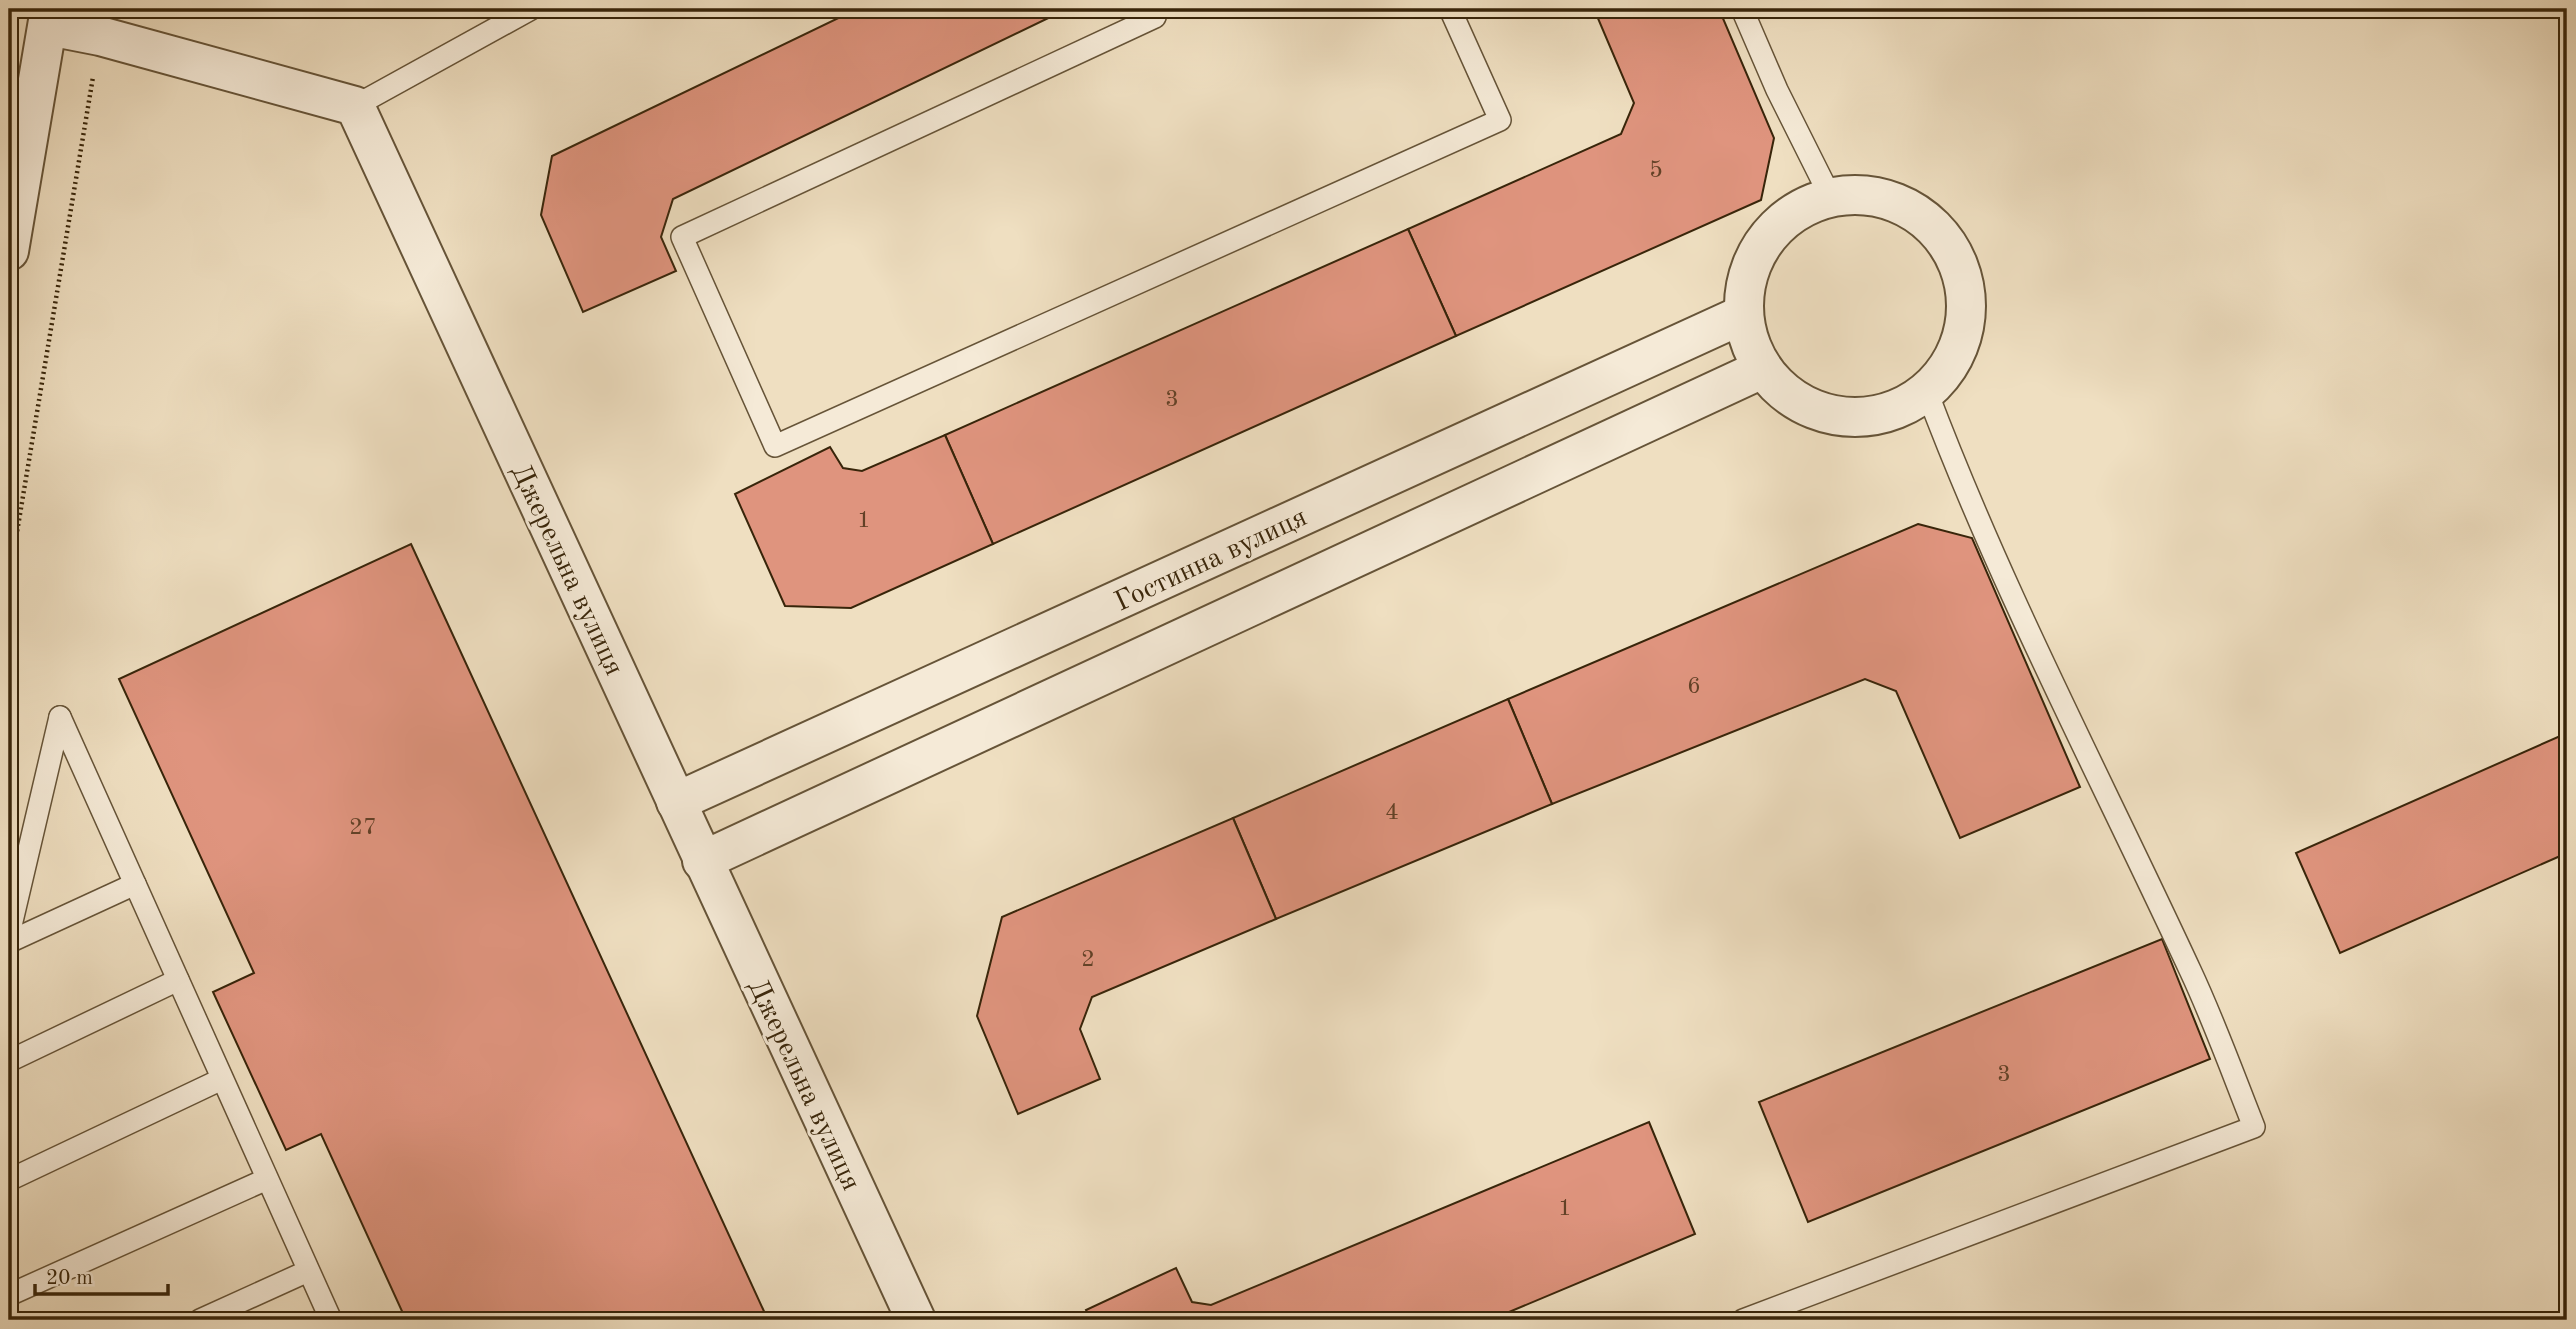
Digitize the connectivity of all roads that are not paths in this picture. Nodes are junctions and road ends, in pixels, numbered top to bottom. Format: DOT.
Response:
graph roads {
  1 [pos="531,9"];
  2 [pos="1151,9"];
  3 [pos="1450,9"];
  4 [pos="1741,9"];
  5 [pos="49,17"];
  6 [pos="355,106"];
  7 [pos="1830,196"];
  8 [pos="9,251"];
  9 [pos="1744,314"];
  10 [pos="1762,369"];
  11 [pos="1927,392"];
  12 [pos="676,802"];
  13 [pos="702,861"];
  14 [pos="135,884"];
  15 [pos="9,934"];
  16 [pos="9,942"];
  17 [pos="177,980"];
  18 [pos="9,1061"];
  19 [pos="222,1079"];
  20 [pos="267,1179"];
  21 [pos="9,1180"];
  22 [pos="309,1271"];
  23 [pos="9,1295"];
  24 [pos="201,1320"];
  25 [pos="331,1320"];
  26 [pos="916,1320"];
  27 [pos="1743,1320"];
  1 -- 6 [label="lane"];
  2 -- 3 [label="lane"];
  4 -- 7 [label="lane"];
  5 -- 6 [label="street"];
  5 -- 8 [label="street"];
  6 -- 12 [label="street, Джерельна вулиця"];
  7 -- 9 [label="street"];
  7 -- 11 [label="street"];
  9 -- 10 [label="street"];
  9 -- 12 [label="street, Гостинна вулиця"];
  10 -- 11 [label="street"];
  10 -- 13 [label="street"];
  11 -- 27 [label="lane"];
  12 -- 13 [label="street, Джерельна вулиця"];
  13 -- 26 [label="street, Джерельна вулиця"];
  14 -- 15 [label="lane"];
  14 -- 16 [label="lane"];
  14 -- 17 [label="lane"];
  17 -- 18 [label="lane"];
  17 -- 19 [label="lane"];
  19 -- 20 [label="lane"];
  19 -- 21 [label="lane"];
  20 -- 22 [label="lane"];
  20 -- 23 [label="lane"];
  22 -- 24 [label="lane"];
  22 -- 25 [label="lane"];
}
